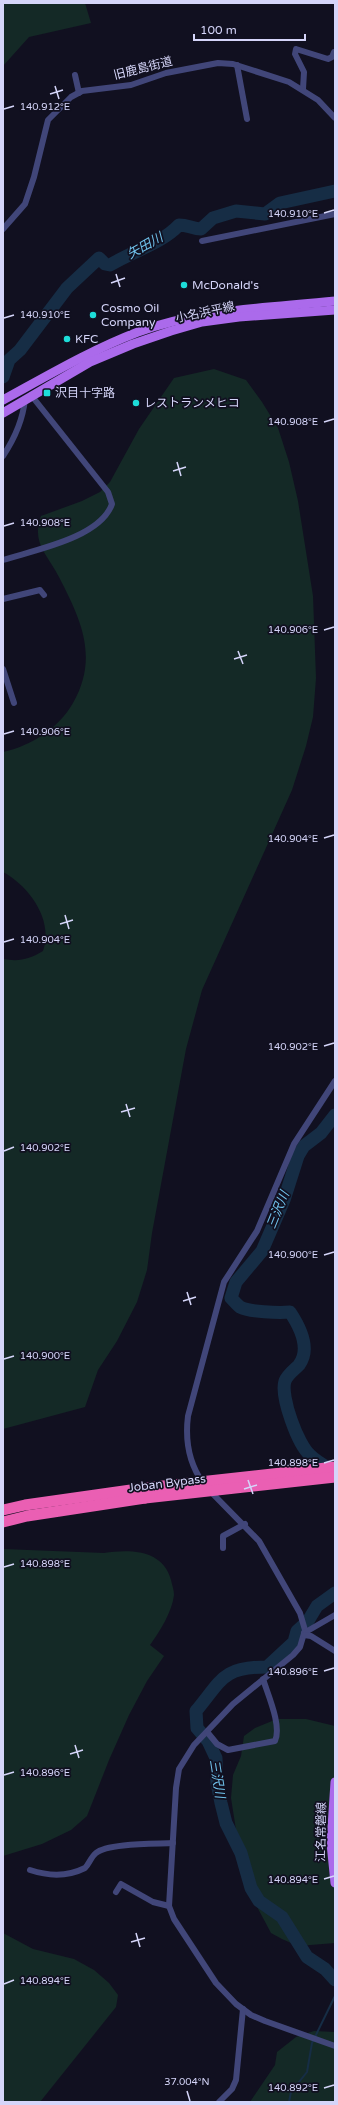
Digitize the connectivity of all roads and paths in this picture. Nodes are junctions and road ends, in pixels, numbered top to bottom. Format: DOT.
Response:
graph roads {
  1 [pos="334,52"];
  2 [pos="238,65"];
  3 [pos="75,75"];
  4 [pos="303,89"];
  5 [pos="78,93"];
  6 [pos="335,118"];
  7 [pos="247,119"];
  8 [pos="335,214"];
  9 [pos="3,229"];
  10 [pos="202,241"];
  11 [pos="335,301"];
  12 [pos="335,310"];
  13 [pos="28,397"];
  14 [pos="3,400"];
  15 [pos="6,411"];
  16 [pos="3,456"];
  17 [pos="3,560"];
  18 [pos="44,595"];
  19 [pos="3,600"];
  20 [pos="3,669"];
  21 [pos="14,704"];
  22 [pos="335,1081"];
  23 [pos="335,1467"];
  24 [pos="335,1477"];
  25 [pos="145,1493"];
  26 [pos="3,1510"];
  27 [pos="3,1522"];
  28 [pos="245,1524"];
  29 [pos="223,1548"];
  30 [pos="335,1615"];
  31 [pos="304,1634"];
  32 [pos="335,1651"];
  33 [pos="263,1679"];
  34 [pos="208,1733"];
  35 [pos="335,1782"];
  36 [pos="173,1843"];
  37 [pos="30,1870"];
  38 [pos="335,1883"];
  39 [pos="116,1892"];
  40 [pos="169,1906"];
  41 [pos="243,2009"];
  42 [pos="335,2046"];
  43 [pos="219,2102"];
  1 -- 4 [label="street"];
  2 -- 4 [label="street, 旧鹿島街道"];
  2 -- 5 [label="street, 旧鹿島街道"];
  2 -- 7 [label="street"];
  3 -- 5 [label="street"];
  4 -- 6 [label="street, 旧鹿島街道"];
  5 -- 9 [label="street, 旧鹿島街道"];
  8 -- 10 [label="street"];
  11 -- 14 [label="main road, 小名浜平線"];
  12 -- 13 [label="main road, 小名浜平線"];
  13 -- 15 [label="main road, 小名浜平線"];
  13 -- 16 [label="street"];
  13 -- 17 [label="street"];
  18 -- 19 [label="street"];
  20 -- 21 [label="street"];
  22 -- 28 [label="street"];
  23 -- 25 [label="highway, Joban Bypass, bridge"];
  24 -- 25 [label="highway, Joban Bypass, bridge"];
  25 -- 26 [label="highway, Joban Bypass"];
  25 -- 27 [label="highway, Joban Bypass"];
  28 -- 29 [label="street"];
  28 -- 31 [label="street"];
  30 -- 31 [label="street"];
  31 -- 32 [label="street"];
  31 -- 33 [label="street"];
  33 -- 34 [label="street"];
  33 -- 34 [label="street"];
  34 -- 36 [label="street"];
  35 -- 38 [label="main road, 江名常磐線"];
  36 -- 37 [label="street"];
  36 -- 40 [label="street"];
  39 -- 40 [label="street"];
  40 -- 41 [label="street"];
  41 -- 42 [label="street"];
  41 -- 43 [label="street"];
}
